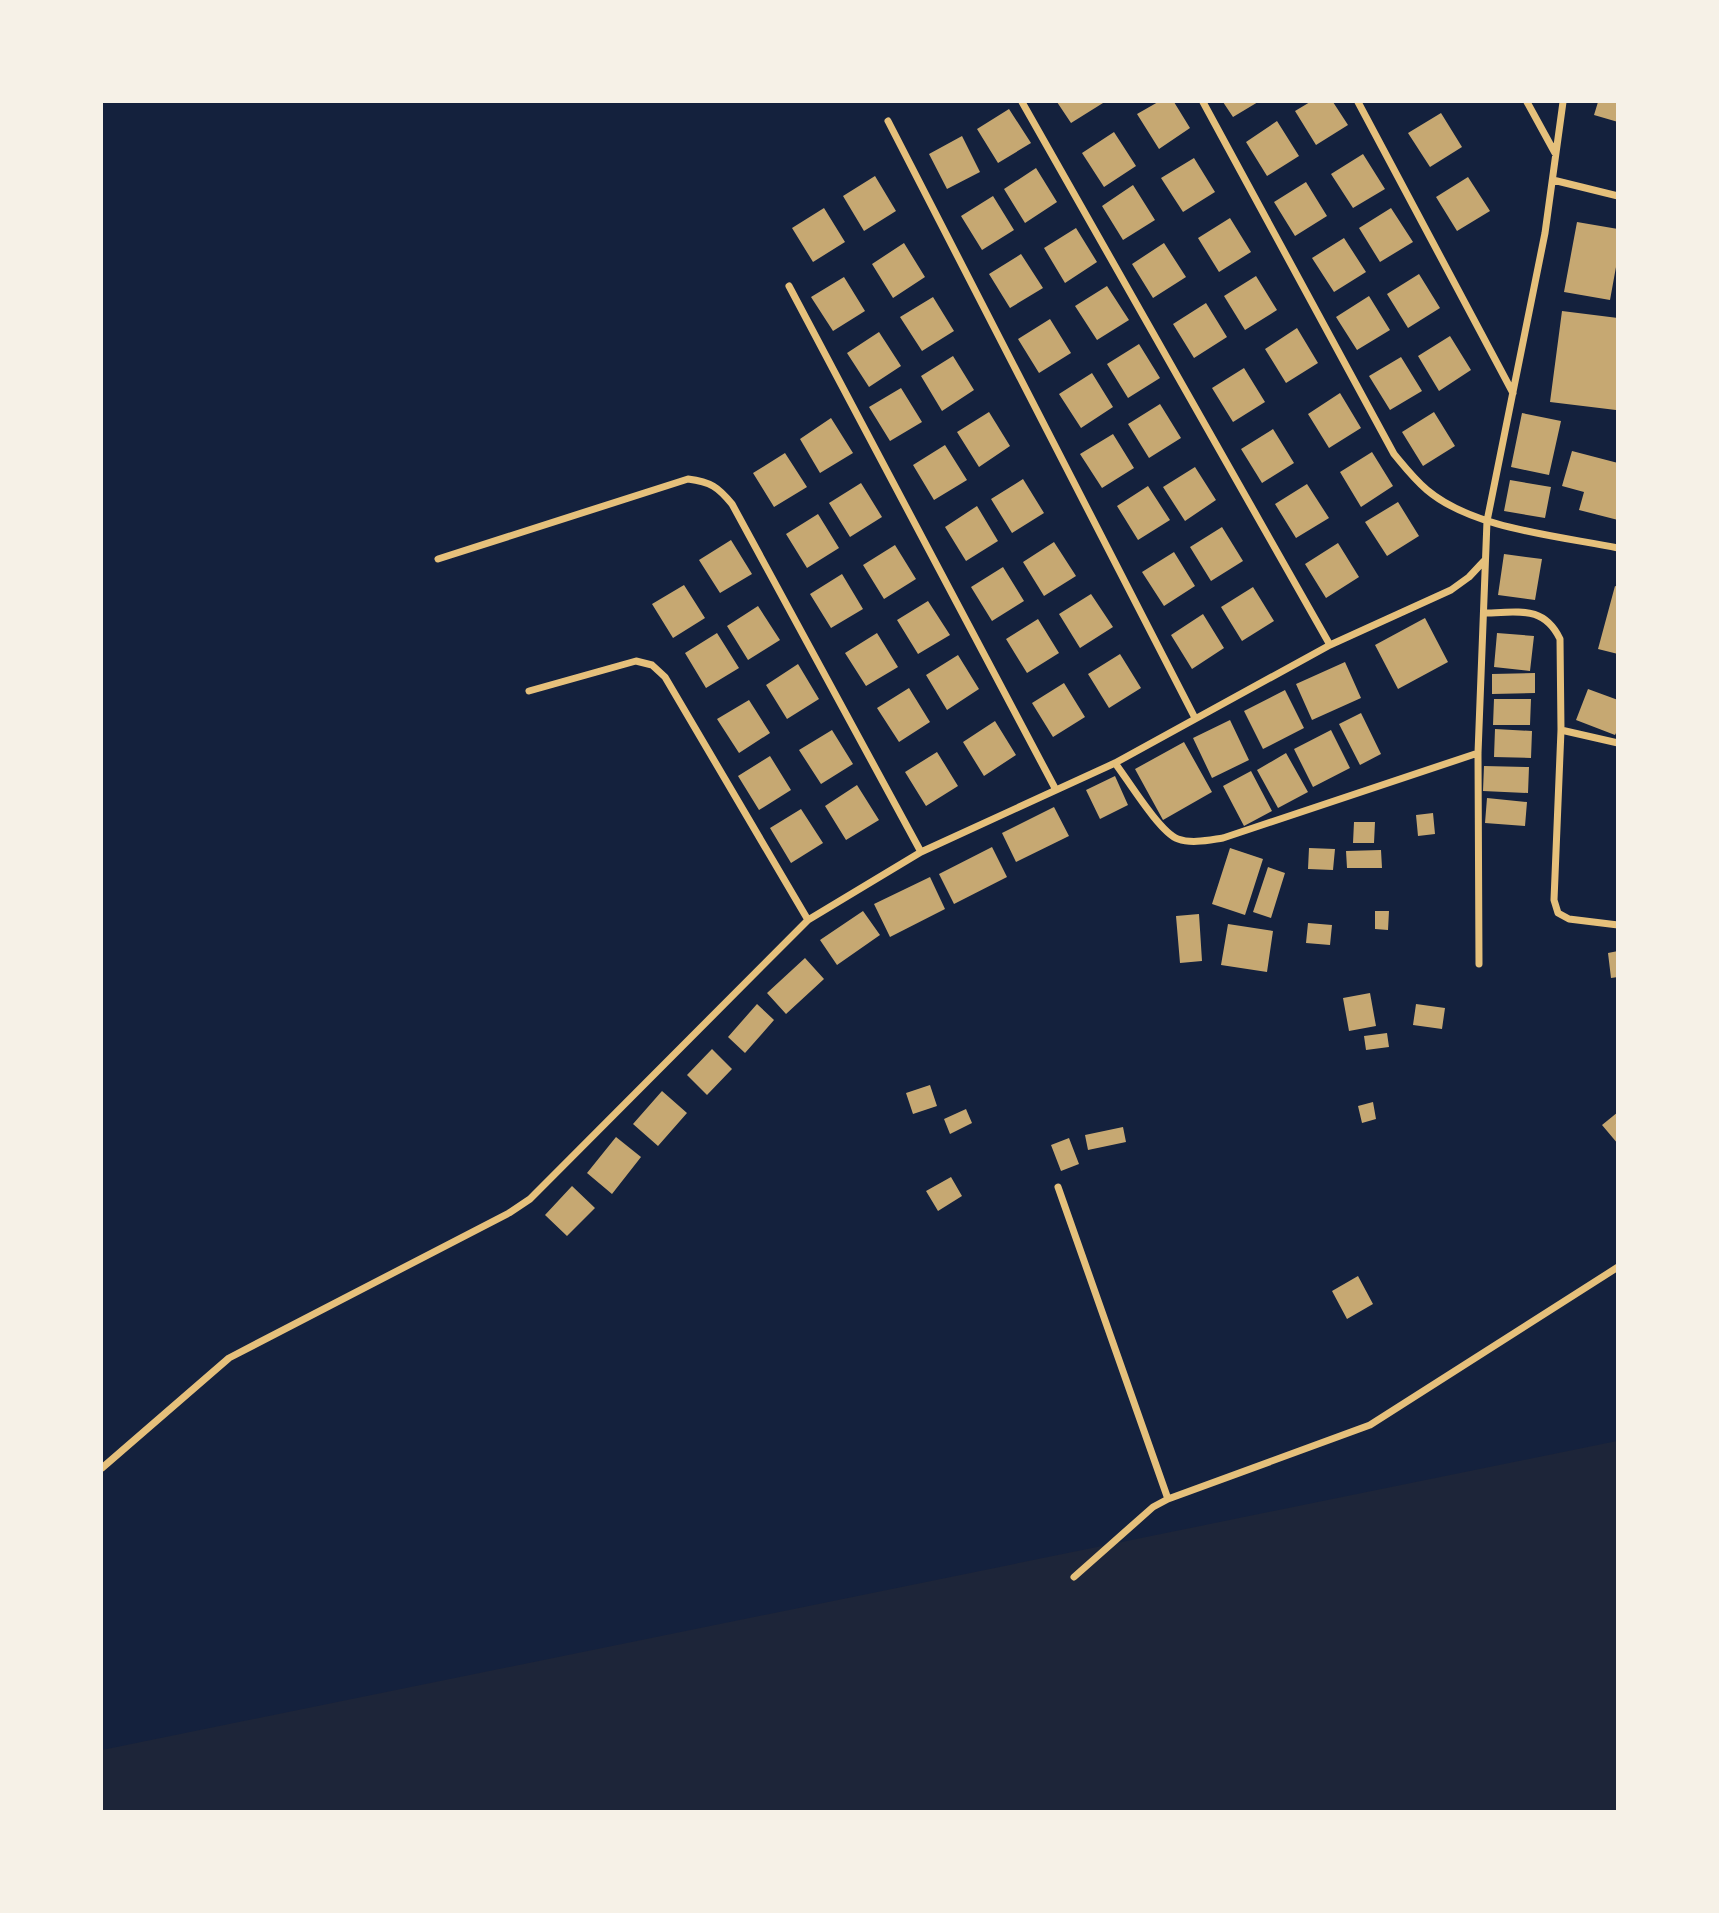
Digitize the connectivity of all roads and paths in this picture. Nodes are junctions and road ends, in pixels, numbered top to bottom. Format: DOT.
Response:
graph roads {
  1 [pos="1022,102"];
  2 [pos="1203,102"];
  3 [pos="1358,102"];
  4 [pos="1527,102"];
  5 [pos="1563,102"];
  6 [pos="888,121"];
  7 [pos="1556,154"];
  8 [pos="1553,180"];
  9 [pos="1618,196"];
  10 [pos="789,286"];
  11 [pos="1513,393"];
  12 [pos="1487,521"];
  13 [pos="1618,548"];
  14 [pos="438,559"];
  15 [pos="1484,561"];
  16 [pos="1484,613"];
  17 [pos="1331,645"];
  18 [pos="529,691"];
  19 [pos="1195,718"];
  20 [pos="1561,730"];
  21 [pos="1618,743"];
  22 [pos="1478,753"];
  23 [pos="1115,763"];
  24 [pos="1056,790"];
  25 [pos="921,852"];
  26 [pos="808,920"];
  27 [pos="1618,925"];
  28 [pos="1479,964"];
  29 [pos="1058,1187"];
  30 [pos="1618,1266"];
  31 [pos="102,1468"];
  32 [pos="1168,1499"];
  33 [pos="1074,1577"];
  1 -- 17 [label="street"];
  2 -- 12 [label="street"];
  3 -- 11 [label="street"];
  4 -- 7 [label="street"];
  5 -- 7 [label="street"];
  6 -- 19 [label="street"];
  7 -- 8 [label="street"];
  8 -- 9 [label="street"];
  8 -- 11 [label="street"];
  10 -- 24 [label="street"];
  11 -- 12 [label="street"];
  12 -- 13 [label="street"];
  12 -- 15 [label="street"];
  14 -- 25 [label="street"];
  15 -- 16 [label="street"];
  15 -- 17 [label="street"];
  16 -- 20 [label="street"];
  16 -- 22 [label="street"];
  17 -- 19 [label="street"];
  18 -- 26 [label="street"];
  19 -- 23 [label="street"];
  20 -- 21 [label="street"];
  20 -- 27 [label="street"];
  22 -- 23 [label="street"];
  22 -- 28 [label="street"];
  23 -- 24 [label="street"];
  24 -- 25 [label="street"];
  25 -- 26 [label="street"];
  26 -- 31 [label="street"];
  29 -- 32 [label="street"];
  30 -- 32 [label="street"];
  32 -- 33 [label="street"];
}
